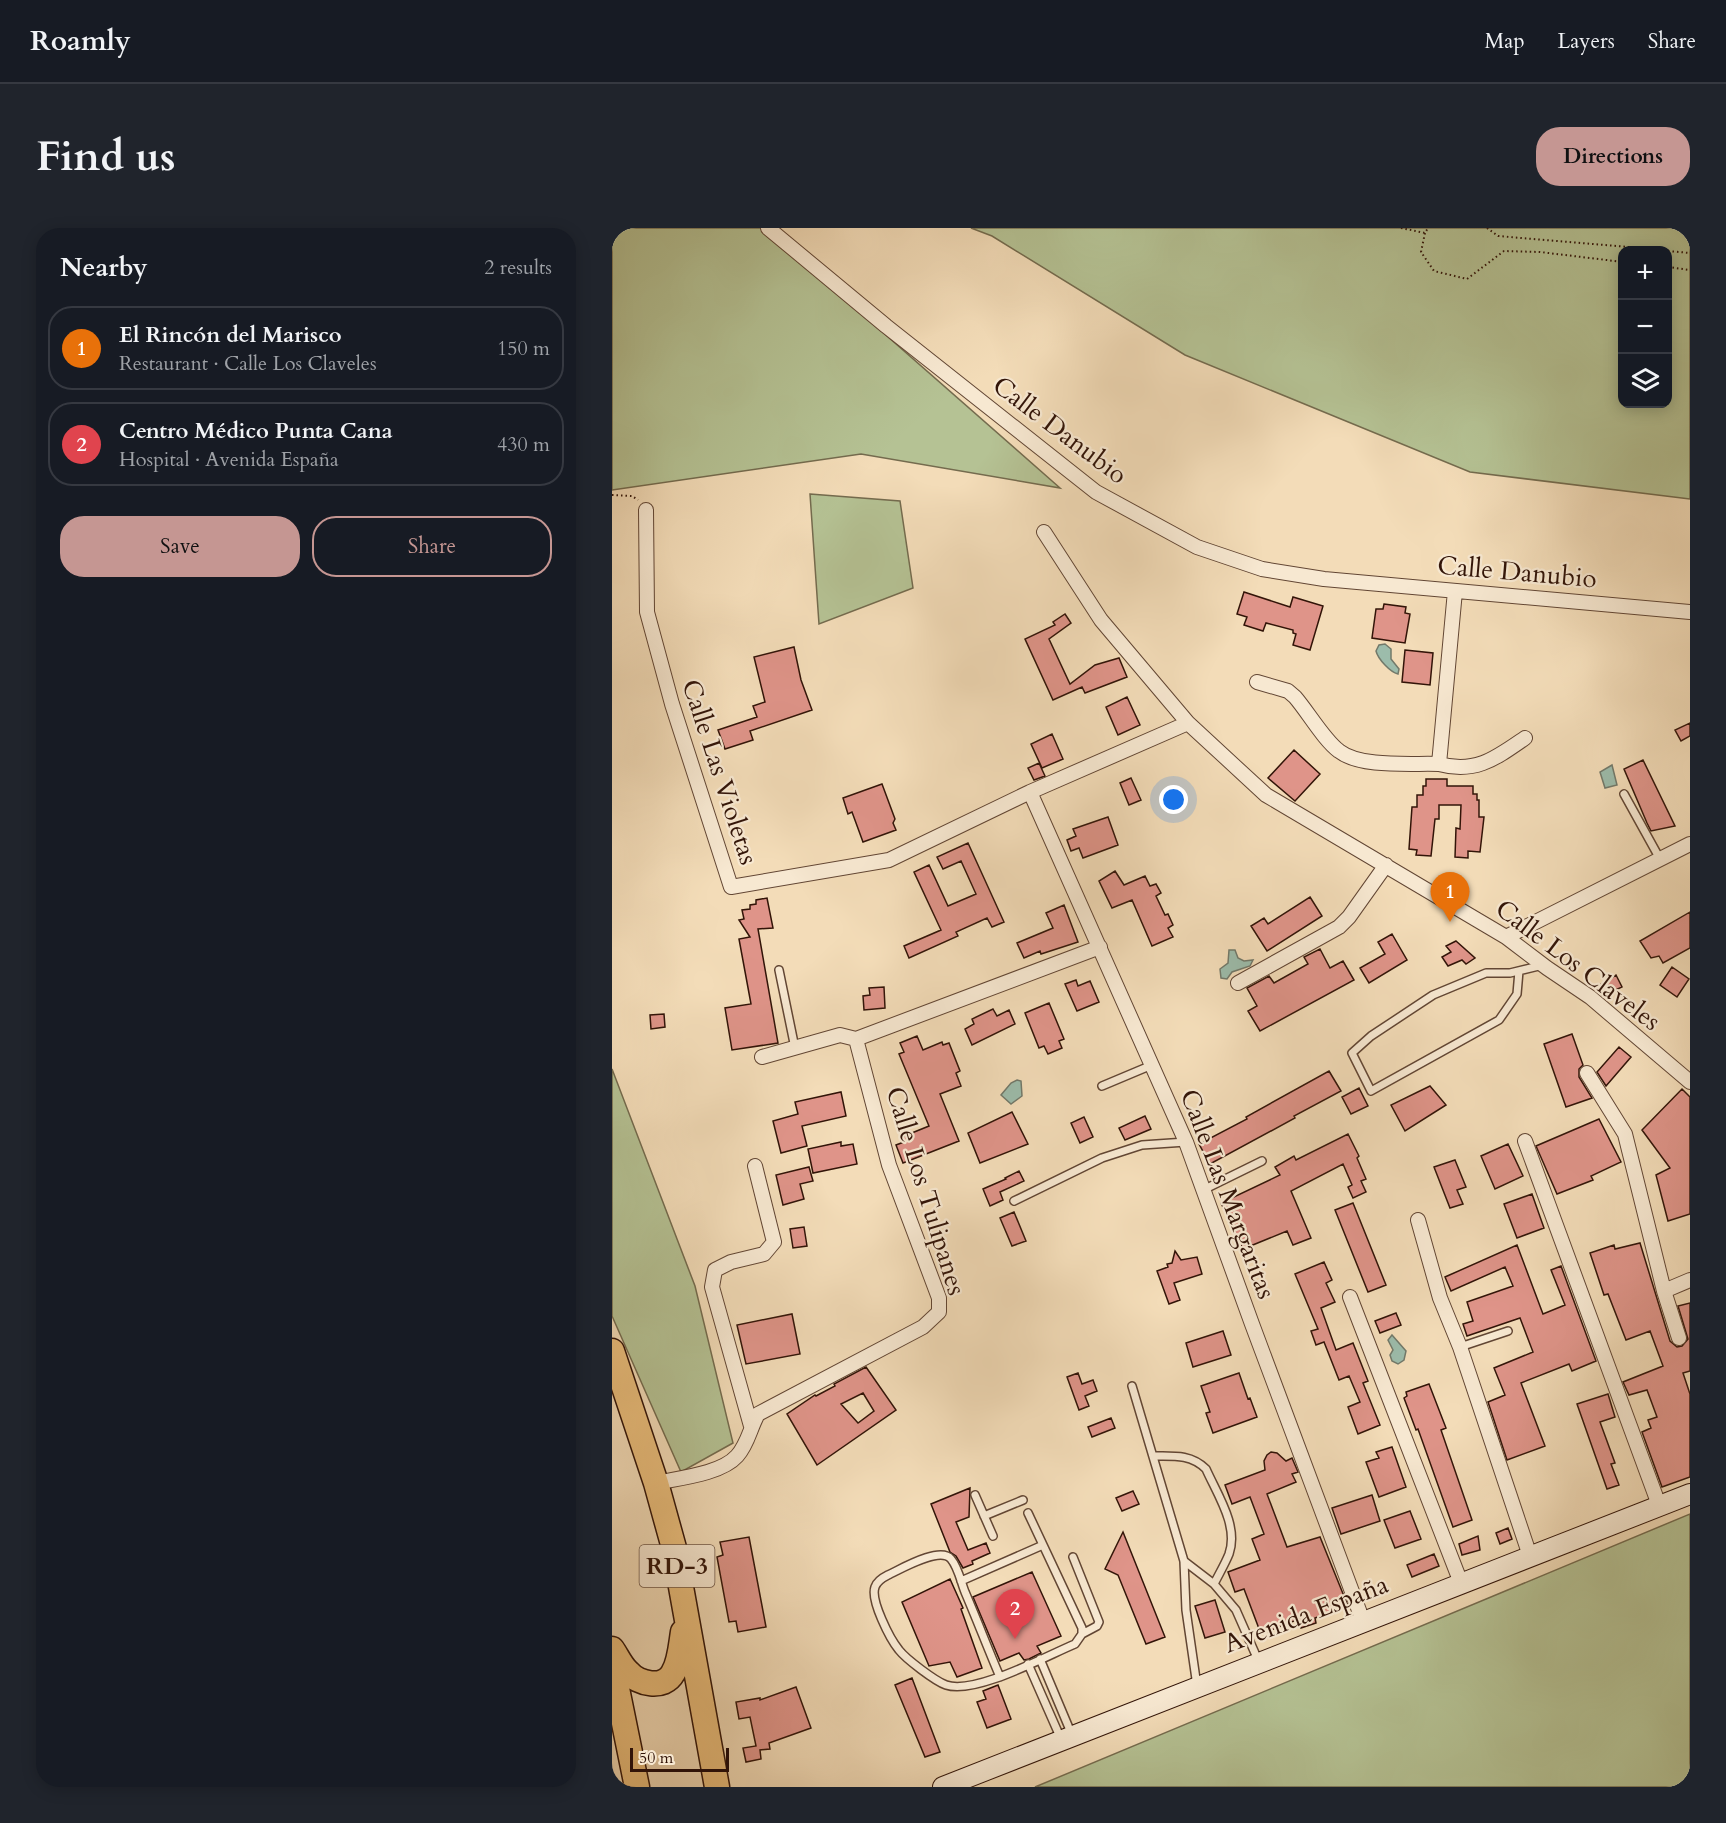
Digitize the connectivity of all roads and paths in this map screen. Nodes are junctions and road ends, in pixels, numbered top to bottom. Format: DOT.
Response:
graph roads {
  1 [pos="768,228"];
  2 [pos="1401,228"];
  3 [pos="1428,228"];
  4 [pos="1487,228"];
  5 [pos="1425,233"];
  6 [pos="1618,247"];
  7 [pos="1672,252"];
  8 [pos="1690,253"];
  9 [pos="1618,261"];
  10 [pos="1672,268"];
  11 [pos="1690,270"];
  12 [pos="612,495"];
  13 [pos="646,510"];
  14 [pos="1044,532"];
  15 [pos="1455,591"];
  16 [pos="1690,612"];
  17 [pos="1257,682"];
  18 [pos="1188,723"];
  19 [pos="1525,738"];
  20 [pos="1439,764"];
  21 [pos="1030,792"];
  22 [pos="1624,794"];
  23 [pos="1690,844"];
  24 [pos="1660,859"];
  25 [pos="1386,866"];
  26 [pos="1506,937"];
  27 [pos="1100,947"];
  28 [pos="1544,965"];
  29 [pos="779,970"];
  30 [pos="1519,971"];
  31 [pos="1238,983"];
  32 [pos="856,1039"];
  33 [pos="795,1048"];
  34 [pos="762,1058"];
  35 [pos="1152,1065"];
  36 [pos="1587,1073"];
  37 [pos="1690,1082"];
  38 [pos="1102,1086"];
  39 [pos="1525,1141"];
  40 [pos="1186,1142"];
  41 [pos="1262,1161"];
  42 [pos="755,1166"];
  43 [pos="1205,1189"];
  44 [pos="1014,1201"];
  45 [pos="1418,1220"];
  46 [pos="1690,1280"];
  47 [pos="1664,1291"];
  48 [pos="1350,1297"];
  49 [pos="1508,1331"];
  50 [pos="1679,1338"];
  51 [pos="1460,1347"];
  52 [pos="612,1351"];
  53 [pos="1132,1386"];
  54 [pos="751,1426"];
  55 [pos="1153,1456"];
  56 [pos="656,1483"];
  57 [pos="1690,1494"];
  58 [pos="975,1496"];
  59 [pos="1023,1500"];
  60 [pos="1659,1505"];
  61 [pos="1028,1513"];
  62 [pos="984,1516"];
  63 [pos="993,1536"];
  64 [pos="1043,1545"];
  65 [pos="1530,1556"];
  66 [pos="1073,1557"];
  67 [pos="1184,1561"];
  68 [pos="961,1581"];
  69 [pos="1461,1583"];
  70 [pos="1214,1584"];
  71 [pos="685,1615"];
  72 [pos="1364,1621"];
  73 [pos="1082,1634"];
  74 [pos="612,1649"];
  75 [pos="1040,1659"];
  76 [pos="1258,1662"];
  77 [pos="612,1664"];
  78 [pos="1028,1664"];
  79 [pos="1000,1677"];
  80 [pos="1197,1686"];
  81 [pos="1067,1737"];
  82 [pos="712,1751"];
  83 [pos="635,1781"];
  84 [pos="717,1787"];
  85 [pos="728,1787"];
  86 [pos="943,1787"];
  1 -- 15 [label="street, Calle Danubio"];
  2 -- 5 [label="path"];
  3 -- 5 [label="path"];
  4 -- 6 [label="path"];
  5 -- 9 [label="path"];
  7 -- 8 [label="path"];
  10 -- 11 [label="path"];
  12 -- 13 [label="path"];
  13 -- 21 [label="street, Calle Las Violetas"];
  14 -- 18 [label="street, Calle Los Claveles"];
  15 -- 16 [label="street, Calle Danubio"];
  15 -- 20 [label="street"];
  17 -- 20 [label="street"];
  18 -- 21 [label="street, Calle Las Violetas"];
  18 -- 25 [label="street, Calle Los Claveles"];
  19 -- 20 [label="street"];
  21 -- 27 [label="street, Calle Las Margaritas"];
  22 -- 24 [label="lane"];
  23 -- 24 [label="street"];
  24 -- 26 [label="street"];
  25 -- 26 [label="street, Calle Los Claveles"];
  25 -- 31 [label="street"];
  26 -- 28 [label="street, Calle Los Claveles"];
  27 -- 32 [label="street"];
  27 -- 35 [label="street, Calle Las Margaritas"];
  28 -- 30 [label="lane"];
  28 -- 37 [label="street, Calle Los Claveles"];
  29 -- 33 [label="lane"];
  30 -- 30 [label="lane"];
  32 -- 33 [label="street"];
  32 -- 54 [label="street, Calle Los Tulipanes"];
  33 -- 34 [label="street"];
  35 -- 38 [label="lane"];
  35 -- 40 [label="street, Calle Las Margaritas"];
  36 -- 47 [label="street"];
  39 -- 60 [label="street"];
  40 -- 43 [label="street, Calle Las Margaritas"];
  40 -- 44 [label="lane"];
  41 -- 43 [label="lane"];
  42 -- 54 [label="street"];
  43 -- 72 [label="street, Calle Las Margaritas"];
  45 -- 51 [label="street"];
  46 -- 47 [label="street"];
  47 -- 50 [label="street"];
  48 -- 69 [label="street"];
  49 -- 51 [label="lane"];
  51 -- 65 [label="street"];
  52 -- 56 [label="highway, RD-3"];
  53 -- 55 [label="lane"];
  54 -- 56 [label="street, Calle Los Tulipanes"];
  55 -- 67 [label="lane"];
  55 -- 70 [label="lane"];
  56 -- 71 [label="highway, RD-3"];
  57 -- 60 [label="street, Avenida España"];
  58 -- 62 [label="lane"];
  59 -- 62 [label="lane"];
  60 -- 65 [label="street, Avenida España"];
  61 -- 64 [label="lane"];
  62 -- 63 [label="lane"];
  64 -- 68 [label="lane"];
  64 -- 73 [label="lane"];
  65 -- 69 [label="street, Avenida España"];
  66 -- 73 [label="lane"];
  67 -- 70 [label="lane"];
  67 -- 80 [label="lane"];
  68 -- 79 [label="lane"];
  68 -- 79 [label="lane"];
  69 -- 72 [label="street, Avenida España"];
  70 -- 76 [label="lane"];
  71 -- 74 [label="highway"];
  71 -- 82 [label="highway, RD-3"];
  72 -- 76 [label="street, Avenida España"];
  73 -- 75 [label="lane"];
  75 -- 78 [label="lane"];
  75 -- 81 [label="lane"];
  76 -- 80 [label="street, Avenida España"];
  77 -- 83 [label="highway"];
  78 -- 79 [label="lane"];
  78 -- 81 [label="lane"];
  80 -- 81 [label="street, Avenida España"];
  81 -- 86 [label="street, Avenida España"];
  82 -- 84 [label="highway, RD-3"];
  82 -- 85 [label="highway"];
}
